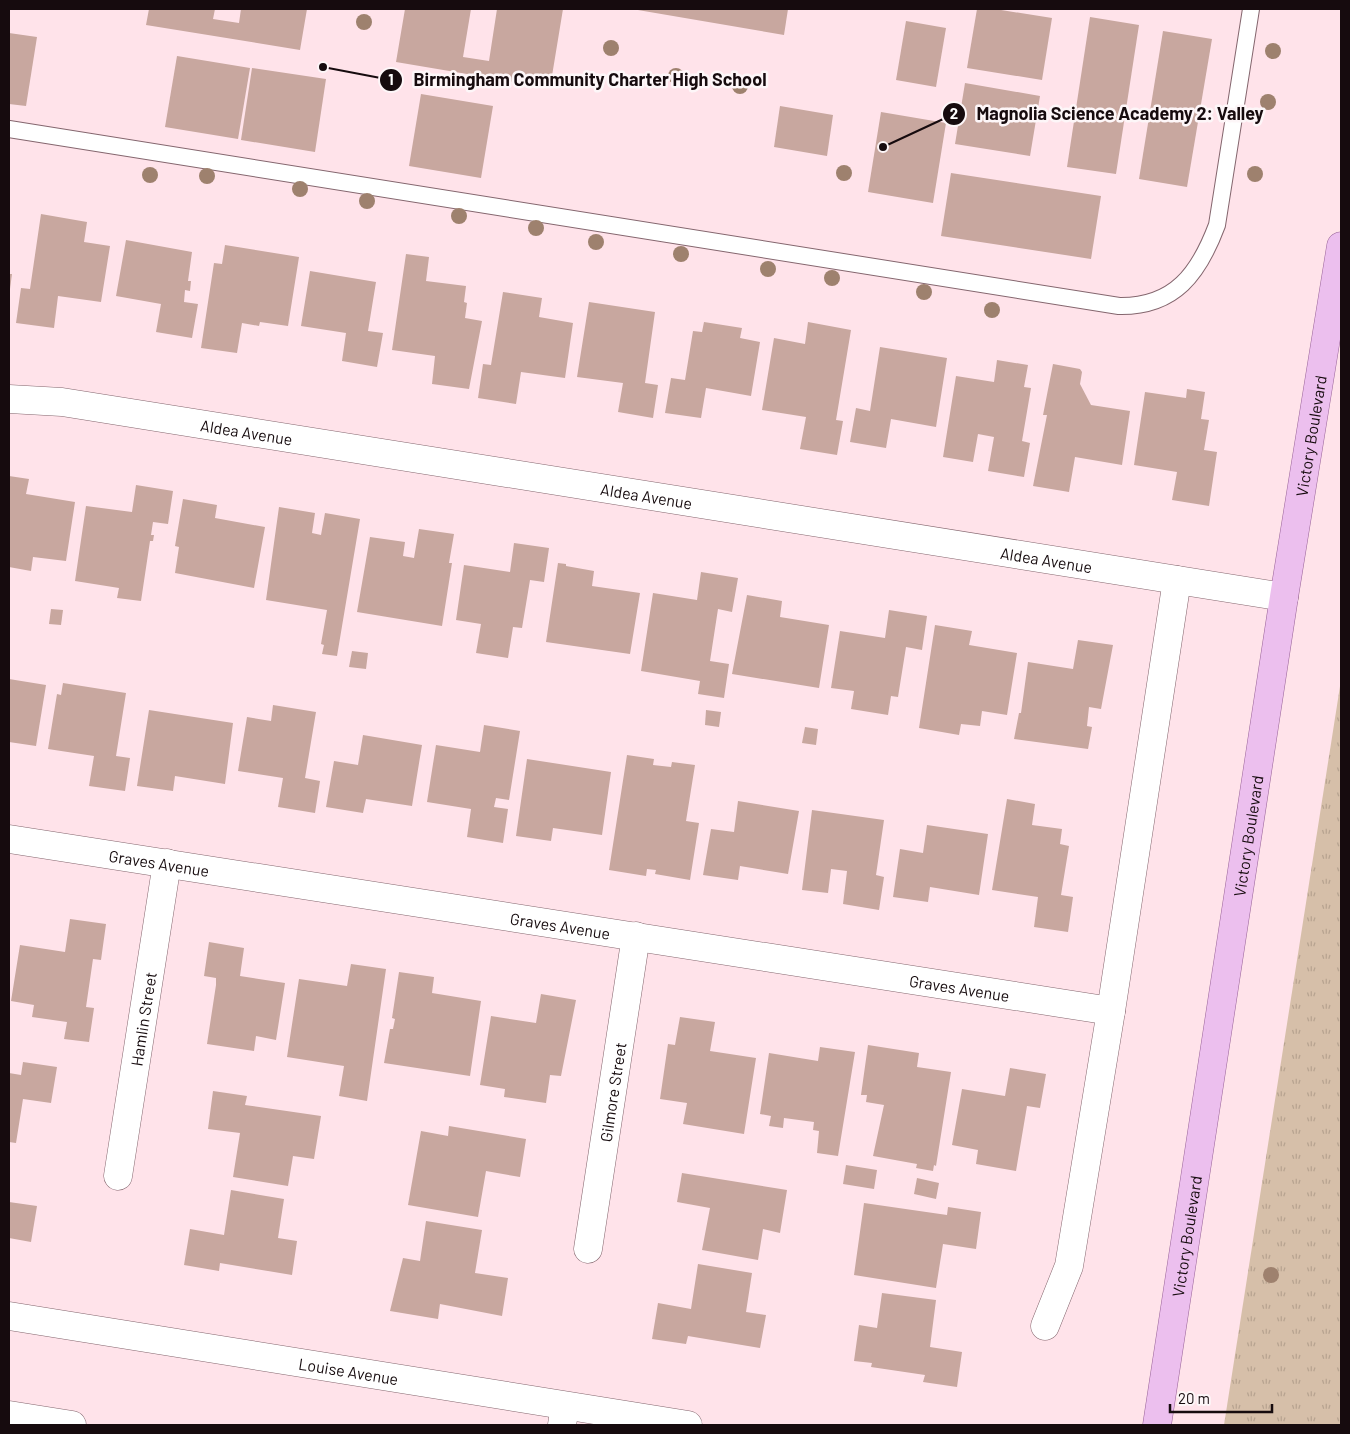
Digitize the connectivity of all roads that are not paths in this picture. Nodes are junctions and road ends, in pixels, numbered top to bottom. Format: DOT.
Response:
graph roads {
  1 [pos="1251,9"];
  2 [pos="9,129"];
  3 [pos="1341,246"];
  4 [pos="9,399"];
  5 [pos="1177,580"];
  6 [pos="1284,597"];
  7 [pos="9,839"];
  8 [pos="167,863"];
  9 [pos="636,936"];
  10 [pos="1111,1011"];
  11 [pos="118,1176"];
  12 [pos="588,1249"];
  13 [pos="9,1316"];
  14 [pos="1046,1326"];
  15 [pos="9,1415"];
  16 [pos="564,1416"];
  17 [pos="72,1425"];
  18 [pos="688,1425"];
  19 [pos="1157,1425"];
  1 -- 2 [label="lane"];
  3 -- 6 [label="main road, Victory Boulevard"];
  4 -- 5 [label="street, Aldea Avenue"];
  5 -- 6 [label="street, Aldea Avenue"];
  5 -- 10 [label="street"];
  6 -- 19 [label="main road, Victory Boulevard"];
  7 -- 8 [label="street, Graves Avenue"];
  8 -- 9 [label="street, Graves Avenue"];
  8 -- 11 [label="street, Hamlin Street"];
  9 -- 10 [label="street, Graves Avenue"];
  9 -- 12 [label="street, Gilmore Street"];
  10 -- 14 [label="street"];
  13 -- 16 [label="street, Louise Avenue"];
  15 -- 17 [label="street"];
  16 -- 18 [label="street, Louise Avenue"];
}
